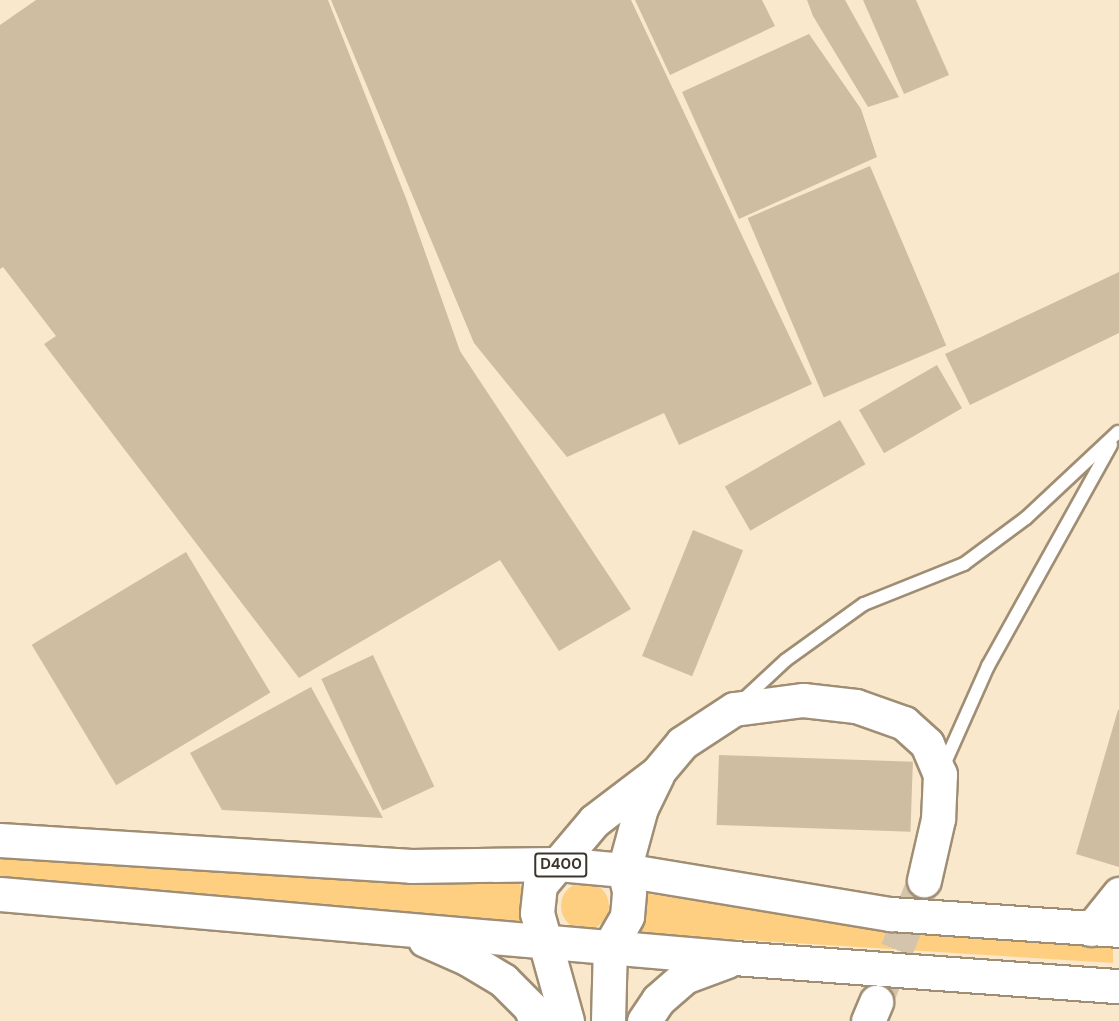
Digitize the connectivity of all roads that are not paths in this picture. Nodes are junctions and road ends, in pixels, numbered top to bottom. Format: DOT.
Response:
graph roads {
  1 [pos="1118,432"];
  2 [pos="734,710"];
  3 [pos="657,773"];
  4 [pos="940,774"];
  5 [pos="0,840"];
  6 [pos="558,864"];
  7 [pos="624,870"];
  8 [pos="924,880"];
  9 [pos="0,894"];
  10 [pos="1119,894"];
  11 [pos="401,930"];
  12 [pos="1105,930"];
  13 [pos="543,941"];
  14 [pos="610,946"];
  15 [pos="734,958"];
  16 [pos="1117,986"];
  17 [pos="536,1021"];
  18 [pos="567,1021"];
  19 [pos="608,1021"];
  20 [pos="644,1021"];
  1 -- 2 [label="lane"];
  1 -- 4 [label="lane"];
  2 -- 3 [label="main road"];
  2 -- 4 [label="main road"];
  3 -- 6 [label="main road"];
  3 -- 7 [label="main road"];
  4 -- 8 [label="main road"];
  5 -- 6 [label="main road, D400"];
  6 -- 7 [label="main road, D400"];
  6 -- 13 [label="main road"];
  7 -- 12 [label="main road, D400"];
  7 -- 14 [label="main road"];
  9 -- 11 [label="main road"];
  10 -- 12 [label="main road"];
  11 -- 13 [label="main road"];
  11 -- 17 [label="main road"];
  13 -- 14 [label="main road"];
  13 -- 18 [label="main road"];
  14 -- 15 [label="main road"];
  14 -- 19 [label="main road"];
  15 -- 16 [label="main road"];
  15 -- 20 [label="main road"];
}
